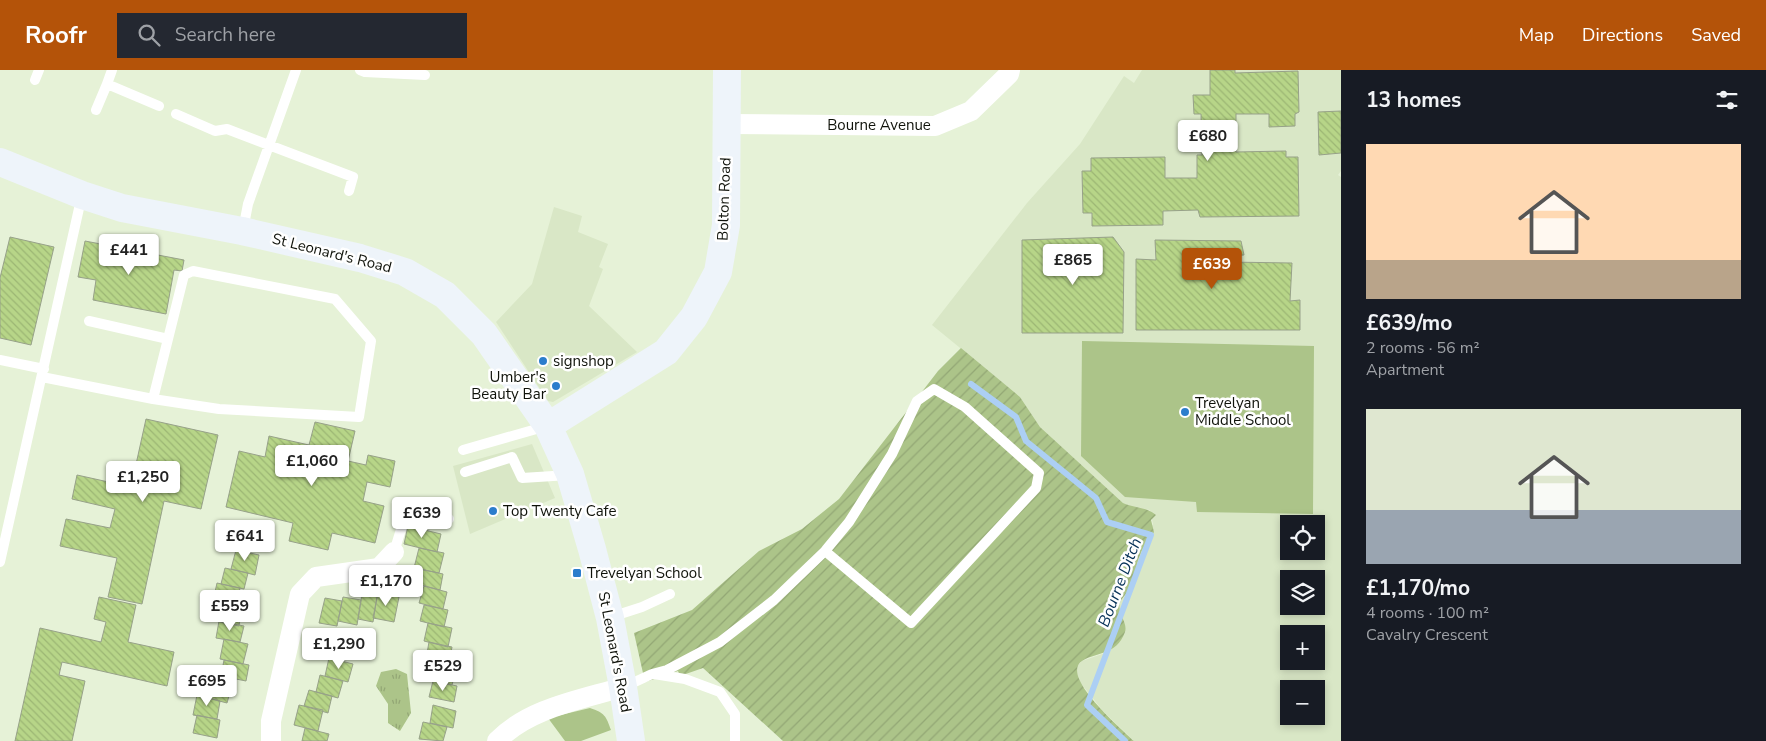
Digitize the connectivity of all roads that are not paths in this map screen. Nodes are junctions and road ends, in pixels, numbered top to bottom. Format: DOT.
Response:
graph roads {
  1 [pos="39,70"];
  2 [pos="112,70"];
  3 [pos="296,70"];
  4 [pos="360,70"];
  5 [pos="727,70"];
  6 [pos="1010,70"];
  7 [pos="425,75"];
  8 [pos="35,80"];
  9 [pos="107,84"];
  10 [pos="159,106"];
  11 [pos="96,110"];
  12 [pos="176,114"];
  13 [pos="726,124"];
  14 [pos="268,144"];
  15 [pos="0,162"];
  16 [pos="349,191"];
  17 [pos="82,195"];
  18 [pos="242,231"];
  19 [pos="88,321"];
  20 [pos="168,339"];
  21 [pos="0,360"];
  22 [pos="43,373"];
  23 [pos="153,399"];
  24 [pos="548,426"];
  25 [pos="463,450"];
  26 [pos="465,472"];
  27 [pos="570,474"];
  28 [pos="449,519"];
  29 [pos="824,551"];
  30 [pos="394,552"];
  31 [pos="0,562"];
  32 [pos="670,594"];
  33 [pos="610,618"];
  34 [pos="652,674"];
  35 [pos="623,687"];
  36 [pos="271,741"];
  37 [pos="497,741"];
  38 [pos="631,741"];
  39 [pos="734,741"];
  1 -- 8 [label="lane"];
  2 -- 9 [label="lane"];
  3 -- 14 [label="lane"];
  4 -- 7 [label="lane"];
  5 -- 13 [label="main road, Bolton Road"];
  6 -- 13 [label="street, Bourne Avenue"];
  9 -- 10 [label="lane"];
  9 -- 11 [label="lane"];
  12 -- 14 [label="lane"];
  13 -- 24 [label="main road, Bolton Road"];
  14 -- 16 [label="lane"];
  14 -- 18 [label="lane"];
  15 -- 17 [label="main road, St Leonard's Road"];
  17 -- 18 [label="main road, St Leonard's Road"];
  17 -- 22 [label="lane"];
  18 -- 24 [label="main road, St Leonard's Road"];
  19 -- 20 [label="lane"];
  20 -- 23 [label="lane"];
  20 -- 23 [label="lane"];
  21 -- 22 [label="lane"];
  22 -- 23 [label="lane"];
  22 -- 31 [label="lane"];
  24 -- 25 [label="lane"];
  24 -- 27 [label="main road, St Leonard's Road"];
  26 -- 27 [label="lane"];
  27 -- 33 [label="main road, St Leonard's Road"];
  28 -- 30 [label="lane"];
  29 -- 29 [label="lane"];
  29 -- 34 [label="lane"];
  30 -- 36 [label="street"];
  32 -- 33 [label="lane"];
  33 -- 35 [label="main road, St Leonard's Road"];
  34 -- 35 [label="lane"];
  34 -- 39 [label="lane"];
  35 -- 37 [label="street"];
  35 -- 38 [label="main road, St Leonard's Road"];
}
